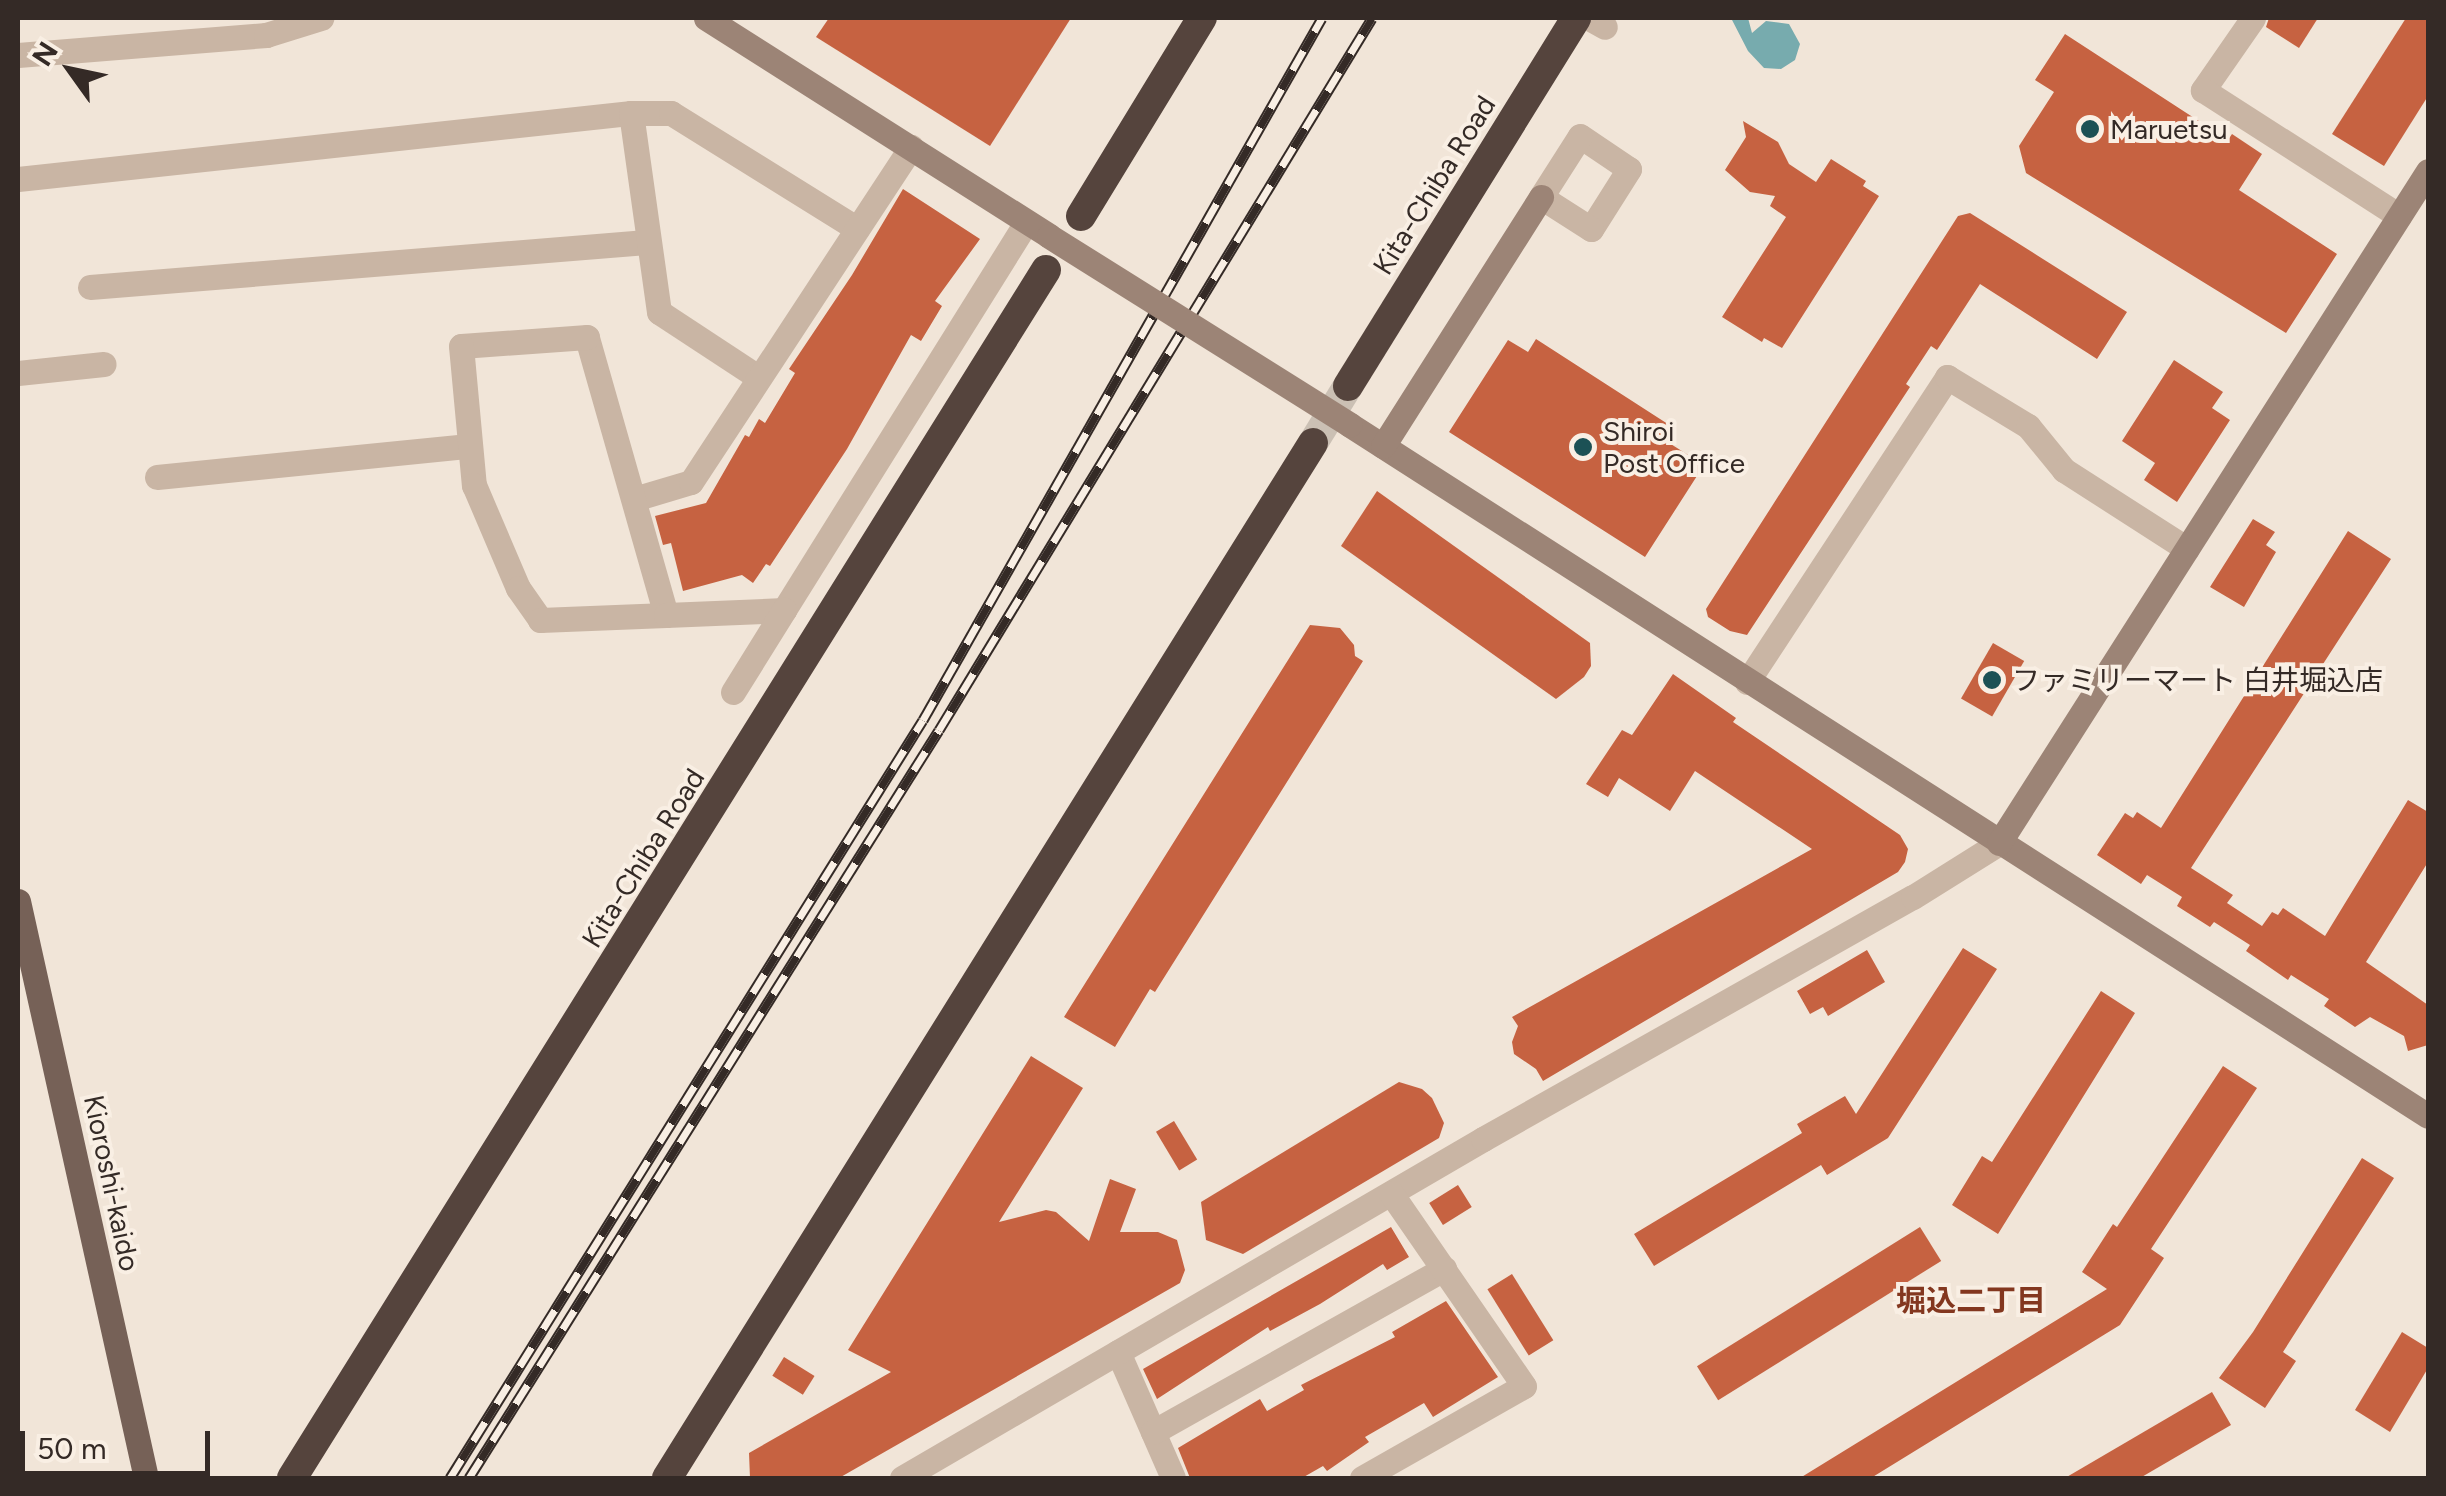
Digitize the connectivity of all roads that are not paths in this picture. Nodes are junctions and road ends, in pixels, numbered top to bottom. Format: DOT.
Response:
graph roads {
  1 [pos="321,18"];
  2 [pos="706,18"];
  3 [pos="1202,18"];
  4 [pos="1576,18"];
  5 [pos="2253,18"];
  6 [pos="18,55"];
  7 [pos="631,113"];
  8 [pos="911,147"];
  9 [pos="2428,171"];
  10 [pos="18,179"];
  11 [pos="1541,196"];
  12 [pos="1081,216"];
  13 [pos="2400,216"];
  14 [pos="1026,222"];
  15 [pos="857,229"];
  16 [pos="646,242"];
  17 [pos="1046,270"];
  18 [pos="90,287"];
  19 [pos="104,364"];
  20 [pos="18,374"];
  21 [pos="758,377"];
  22 [pos="1348,386"];
  23 [pos="1312,443"];
  24 [pos="468,446"];
  25 [pos="1383,446"];
  26 [pos="157,478"];
  27 [pos="634,499"];
  28 [pos="2186,550"];
  29 [pos="784,610"];
  30 [pos="666,615"];
  31 [pos="1747,682"];
  32 [pos="732,692"];
  33 [pos="1999,843"];
  34 [pos="18,901"];
  35 [pos="2428,1116"];
  36 [pos="1391,1193"];
  37 [pos="1444,1269"];
  38 [pos="1118,1352"];
  39 [pos="1152,1432"];
  40 [pos="676,1475"];
  41 [pos="146,1478"];
  42 [pos="292,1478"];
  43 [pos="902,1478"];
  44 [pos="1173,1478"];
  45 [pos="1362,1478"];
  1 -- 6 [label="street"];
  2 -- 8 [label="street"];
  3 -- 12 [label="highway"];
  4 -- 22 [label="highway, Kita-Chiba Road"];
  5 -- 13 [label="street"];
  7 -- 10 [label="street"];
  7 -- 15 [label="street"];
  7 -- 16 [label="street"];
  8 -- 14 [label="street"];
  8 -- 15 [label="street"];
  9 -- 13 [label="street"];
  11 -- 25 [label="street"];
  13 -- 28 [label="street"];
  14 -- 25 [label="street, bridge"];
  14 -- 29 [label="street"];
  15 -- 21 [label="street"];
  16 -- 18 [label="street"];
  16 -- 21 [label="street"];
  17 -- 42 [label="highway, Kita-Chiba Road"];
  19 -- 20 [label="street"];
  21 -- 27 [label="street"];
  23 -- 40 [label="highway"];
  24 -- 26 [label="street"];
  24 -- 27 [label="street"];
  24 -- 30 [label="street"];
  25 -- 31 [label="street"];
  27 -- 30 [label="street"];
  28 -- 31 [label="street"];
  28 -- 33 [label="street"];
  29 -- 30 [label="street"];
  29 -- 32 [label="street"];
  31 -- 33 [label="street"];
  33 -- 35 [label="street"];
  33 -- 36 [label="street"];
  34 -- 41 [label="main road, Kioroshi-kaido"];
  36 -- 37 [label="street"];
  36 -- 38 [label="street"];
  37 -- 39 [label="street"];
  37 -- 45 [label="street"];
  38 -- 39 [label="street"];
  38 -- 43 [label="street"];
  39 -- 44 [label="street"];
}
